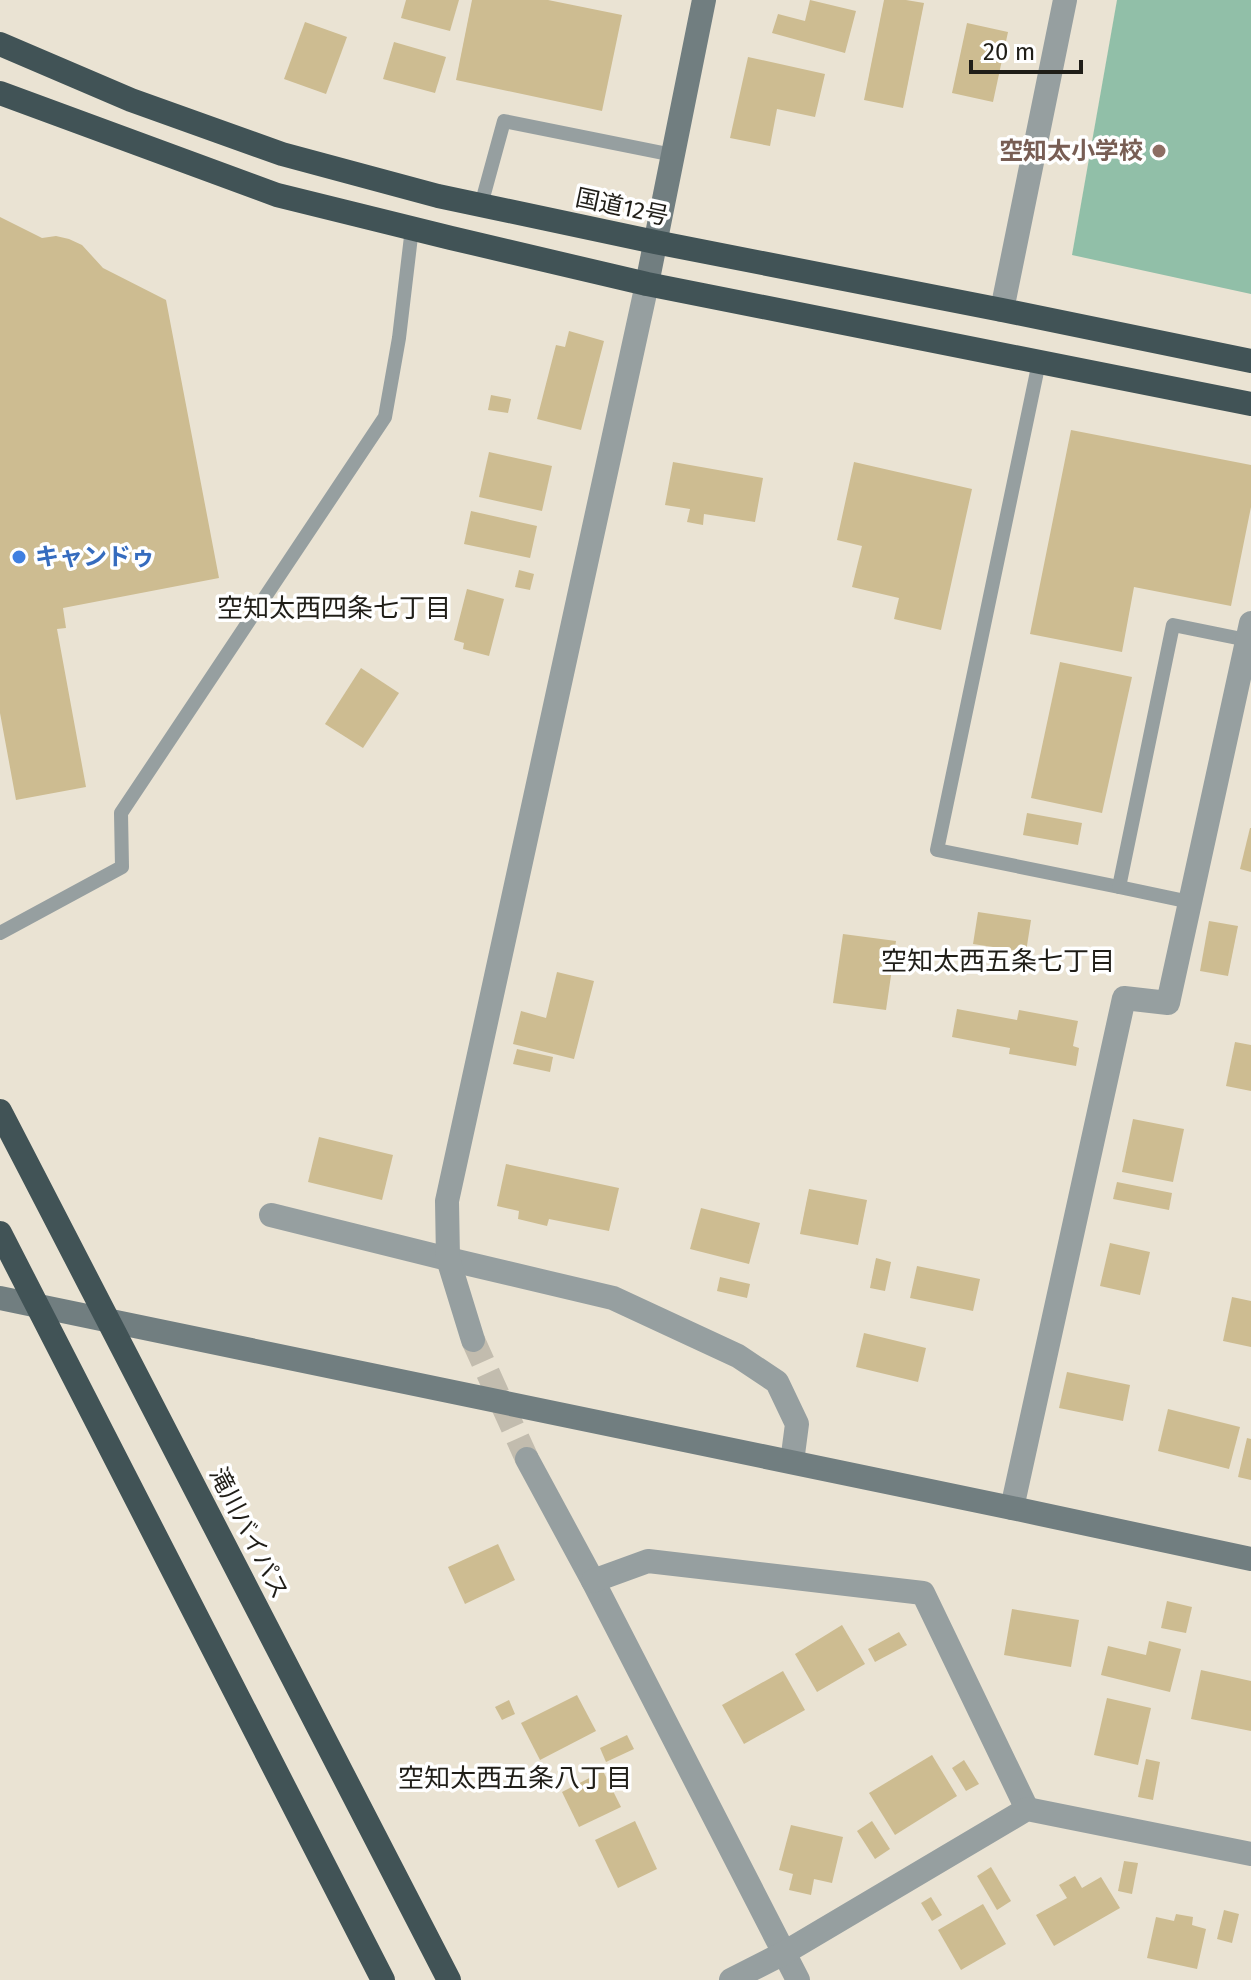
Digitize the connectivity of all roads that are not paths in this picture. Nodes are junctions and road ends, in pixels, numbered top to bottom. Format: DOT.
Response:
graph roads {
  1 [pos="704,0"];
  2 [pos="1065,0"];
  3 [pos="0,44"];
  4 [pos="0,93"];
  5 [pos="673,155"];
  6 [pos="481,205"];
  7 [pos="412,228"];
  8 [pos="655,242"];
  9 [pos="647,284"];
  10 [pos="1002,310"];
  11 [pos="1251,361"];
  12 [pos="1039,362"];
  13 [pos="1251,404"];
  14 [pos="1249,632"];
  15 [pos="1119,887"];
  16 [pos="1190,902"];
  17 [pos="0,933"];
  18 [pos="0,1111"];
  19 [pos="271,1215"];
  20 [pos="0,1233"];
  21 [pos="448,1259"];
  22 [pos="0,1298"];
  23 [pos="38,1306"];
  24 [pos="107,1319"];
  25 [pos="473,1340"];
  26 [pos="527,1459"];
  27 [pos="792,1462"];
  28 [pos="1012,1508"];
  29 [pos="1251,1559"];
  30 [pos="593,1581"];
  31 [pos="1027,1809"];
  32 [pos="1251,1854"];
  33 [pos="784,1953"];
  34 [pos="383,1980"];
  35 [pos="449,1980"];
  36 [pos="731,1980"];
  37 [pos="798,1980"];
  1 -- 5 [label="street"];
  2 -- 10 [label="street"];
  3 -- 6 [label="highway, 国道12号"];
  4 -- 7 [label="highway"];
  5 -- 6 [label="lane"];
  5 -- 8 [label="street"];
  6 -- 8 [label="highway, 国道12号"];
  7 -- 9 [label="highway"];
  7 -- 17 [label="lane"];
  8 -- 9 [label="street"];
  8 -- 10 [label="highway, 国道12号"];
  9 -- 12 [label="highway"];
  9 -- 21 [label="street"];
  10 -- 11 [label="highway, 国道12号"];
  12 -- 13 [label="highway"];
  12 -- 15 [label="lane"];
  14 -- 15 [label="lane"];
  14 -- 16 [label="street"];
  15 -- 16 [label="lane"];
  16 -- 28 [label="street"];
  18 -- 24 [label="highway, 滝川バイパス"];
  19 -- 21 [label="street"];
  20 -- 23 [label="highway"];
  21 -- 25 [label="street"];
  21 -- 27 [label="street"];
  22 -- 23 [label="street"];
  23 -- 24 [label="street"];
  23 -- 34 [label="highway"];
  24 -- 27 [label="street"];
  24 -- 35 [label="highway, 滝川バイパス"];
  26 -- 30 [label="street"];
  27 -- 28 [label="street"];
  28 -- 29 [label="street"];
  30 -- 31 [label="street"];
  30 -- 33 [label="street"];
  31 -- 32 [label="street"];
  31 -- 33 [label="street"];
  33 -- 36 [label="street"];
  33 -- 37 [label="street"];
}
